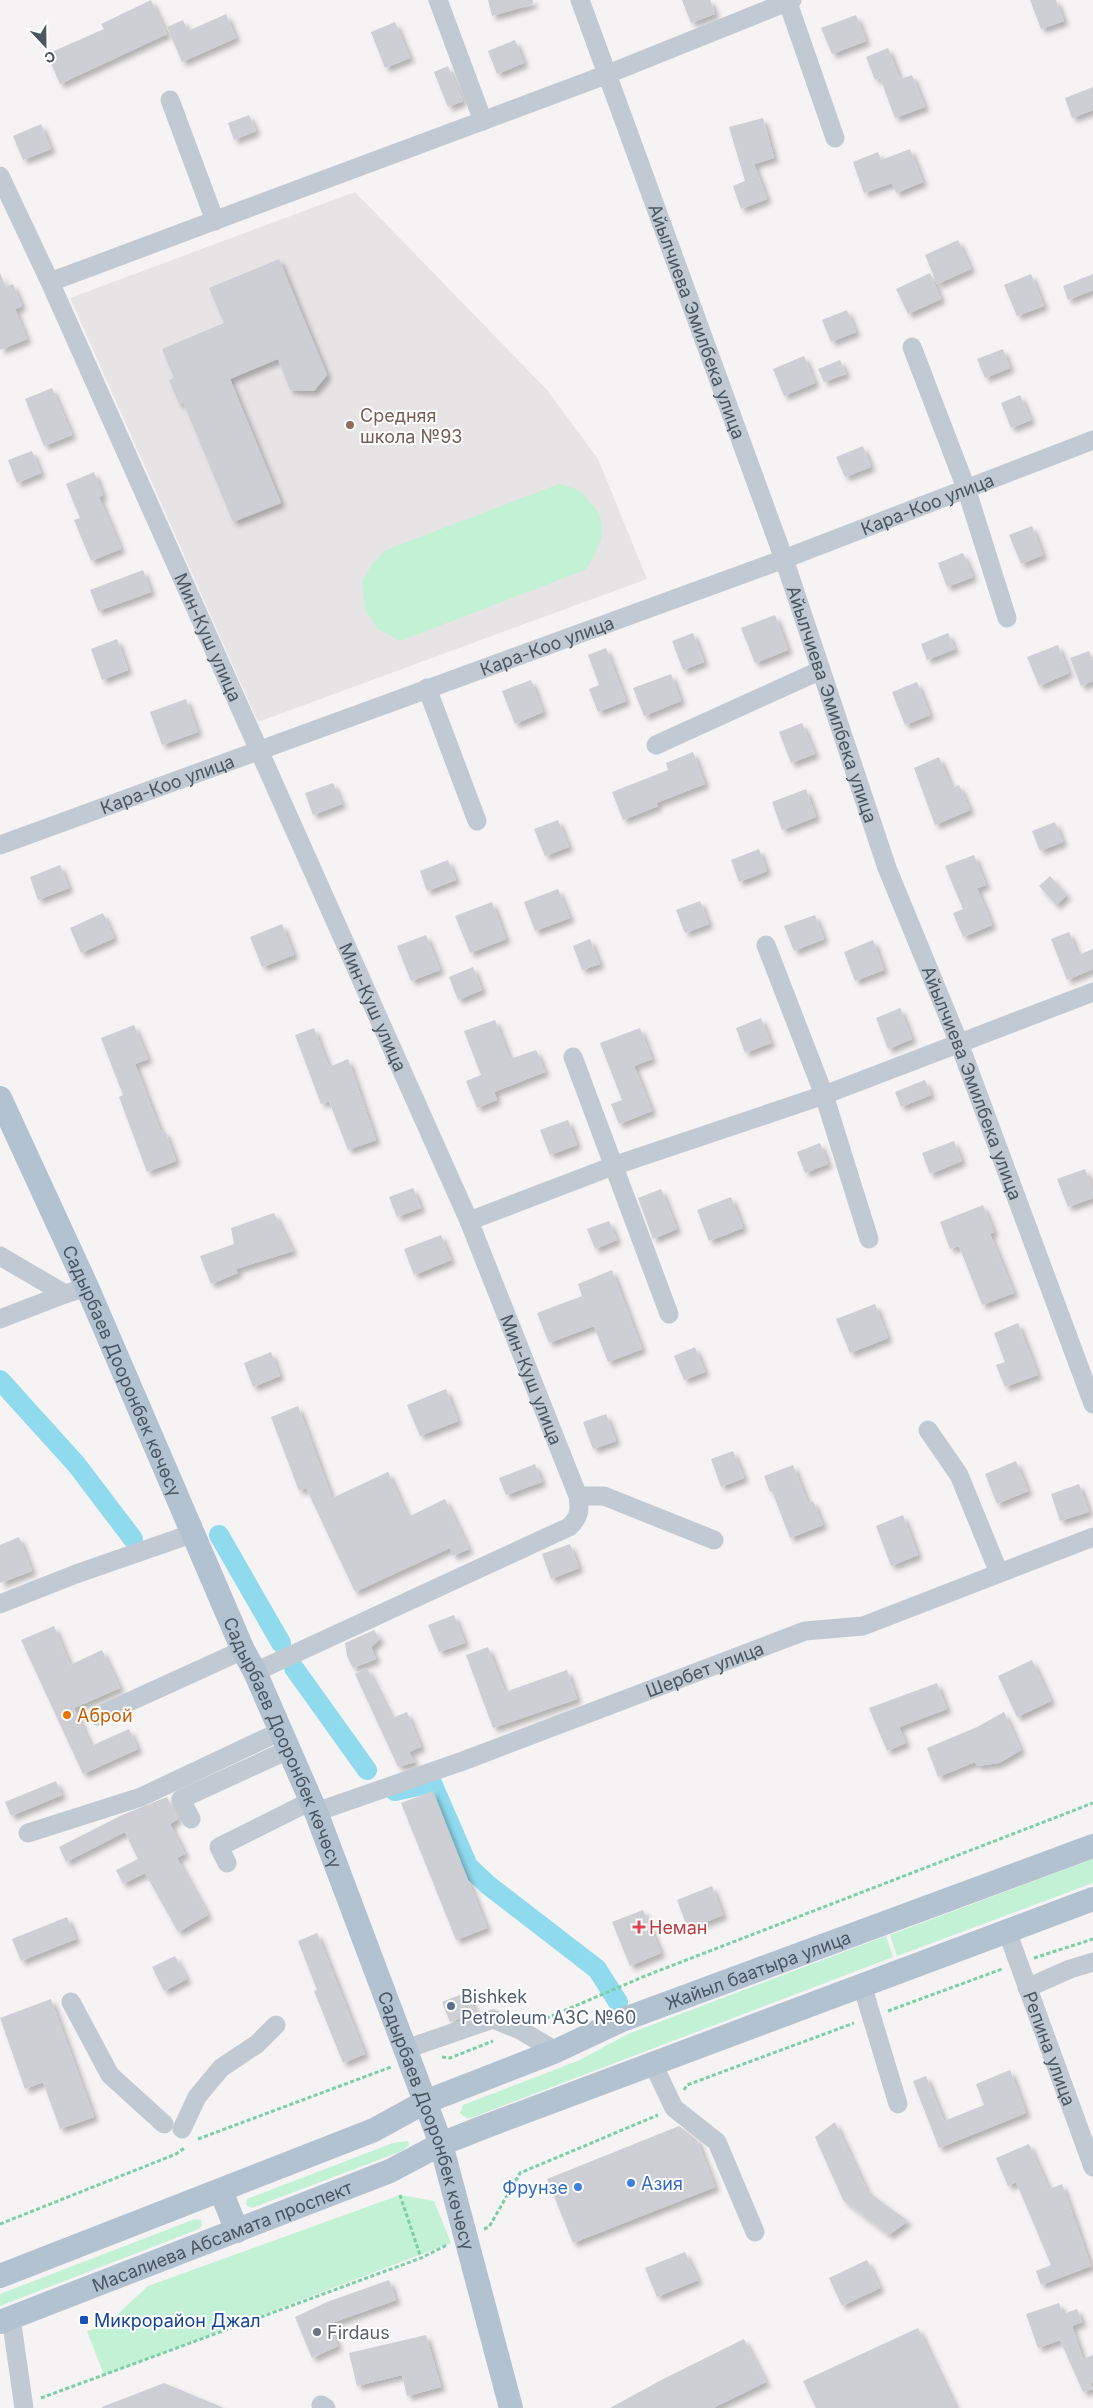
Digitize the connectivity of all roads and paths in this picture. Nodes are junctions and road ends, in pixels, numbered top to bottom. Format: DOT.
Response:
graph roads {
  1 [pos="438,0"];
  2 [pos="580,0"];
  3 [pos="789,1"];
  4 [pos="608,74"];
  5 [pos="170,100"];
  6 [pos="482,121"];
  7 [pos="835,138"];
  8 [pos="0,176"];
  9 [pos="214,220"];
  10 [pos="50,282"];
  11 [pos="912,347"];
  12 [pos="1093,440"];
  13 [pos="966,488"];
  14 [pos="784,559"];
  15 [pos="1008,618"];
  16 [pos="821,670"];
  17 [pos="426,688"];
  18 [pos="656,745"];
  19 [pos="259,750"];
  20 [pos="477,821"];
  21 [pos="0,845"];
  22 [pos="766,945"];
  23 [pos="1093,992"];
  24 [pos="958,1043"];
  25 [pos="573,1057"];
  26 [pos="824,1094"];
  27 [pos="0,1098"];
  28 [pos="613,1166"];
  29 [pos="469,1221"];
  30 [pos="869,1239"];
  31 [pos="0,1256"];
  32 [pos="76,1291"];
  33 [pos="669,1314"];
  34 [pos="0,1320"];
  35 [pos="1093,1404"];
  36 [pos="928,1430"];
  37 [pos="578,1496"];
  38 [pos="194,1533"];
  39 [pos="1093,1537"];
  40 [pos="714,1540"];
  41 [pos="999,1573"];
  42 [pos="0,1604"];
  43 [pos="243,1650"];
  44 [pos="255,1672"];
  45 [pos="98,1716"];
  46 [pos="286,1740"];
  47 [pos="1093,1803"];
  48 [pos="314,1807"];
  49 [pos="190,1819"];
  50 [pos="28,1833"];
  51 [pos="1093,1846"];
  52 [pos="227,1862"];
  53 [pos="1093,1899"];
  54 [pos="1007,1931"];
  55 [pos="1093,1939"];
  56 [pos="1093,1962"];
  57 [pos="1018,1963"];
  58 [pos="862,1985"];
  59 [pos="1027,1988"];
  60 [pos="71,2002"];
  61 [pos="872,2017"];
  62 [pos="276,2026"];
  63 [pos="520,2030"];
  64 [pos="556,2051"];
  65 [pos="433,2056"];
  66 [pos="400,2057"];
  67 [pos="653,2064"];
  68 [pos="425,2102"];
  69 [pos="898,2104"];
  70 [pos="674,2108"];
  71 [pos="441,2144"];
  72 [pos="1093,2166"];
  73 [pos="221,2192"];
  74 [pos="400,2195"];
  75 [pos="0,2224"];
  76 [pos="237,2231"];
  77 [pos="755,2232"];
  78 [pos="466,2236"];
  79 [pos="421,2258"];
  80 [pos="0,2276"];
  81 [pos="5,2320"];
  82 [pos="9,2365"];
  83 [pos="24,2406"];
  84 [pos="511,2408"];
  1 -- 6 [label="street"];
  2 -- 4 [label="street, Айылчиева Эмилбека улица"];
  3 -- 4 [label="street"];
  3 -- 7 [label="street"];
  4 -- 6 [label="street"];
  4 -- 14 [label="street, Айылчиева Эмилбека улица"];
  5 -- 9 [label="street"];
  6 -- 9 [label="street"];
  8 -- 10 [label="street, Мин-Куш улица"];
  9 -- 10 [label="street"];
  10 -- 19 [label="street, Мин-Куш улица"];
  11 -- 13 [label="street"];
  12 -- 13 [label="street, Кара-Коо улица"];
  13 -- 14 [label="street, Кара-Коо улица"];
  13 -- 15 [label="street"];
  14 -- 16 [label="street, Айылчиева Эмилбека улица"];
  14 -- 17 [label="street, Кара-Коо улица"];
  16 -- 18 [label="street"];
  16 -- 24 [label="street, Айылчиева Эмилбека улица"];
  17 -- 19 [label="street, Кара-Коо улица"];
  17 -- 20 [label="street"];
  19 -- 21 [label="street, Кара-Коо улица"];
  19 -- 29 [label="street, Мин-Куш улица"];
  22 -- 26 [label="street"];
  23 -- 24 [label="street"];
  24 -- 26 [label="street"];
  24 -- 35 [label="street, Айылчиева Эмилбека улица"];
  25 -- 28 [label="street"];
  26 -- 28 [label="street"];
  26 -- 30 [label="street"];
  27 -- 32 [label="main road, Садырбаев Дооронбек көчөсү"];
  28 -- 29 [label="street"];
  28 -- 33 [label="street"];
  29 -- 37 [label="street, Мин-Куш улица"];
  31 -- 32 [label="street"];
  32 -- 34 [label="street"];
  32 -- 38 [label="main road, Садырбаев Дооронбек көчөсү"];
  36 -- 41 [label="street"];
  37 -- 40 [label="street"];
  37 -- 44 [label="street, Мин-Куш улица"];
  38 -- 42 [label="street"];
  38 -- 43 [label="main road, Садырбаев Дооронбек көчөсү"];
  39 -- 41 [label="street, Шербет улица"];
  41 -- 48 [label="street, Шербет улица"];
  43 -- 44 [label="main road, Садырбаев Дооронбек көчөсү"];
  43 -- 45 [label="street"];
  44 -- 46 [label="main road, Садырбаев Дооронбек көчөсү"];
  46 -- 48 [label="main road, Садырбаев Дооронбек көчөсү"];
  46 -- 49 [label="street"];
  46 -- 50 [label="street"];
  47 -- 63 [label="path"];
  48 -- 52 [label="street, Шербет улица"];
  48 -- 66 [label="main road, Садырбаев Дооронбек көчөсү"];
  51 -- 64 [label="main road, Жайыл баатыра улица"];
  53 -- 54 [label="main road"];
  54 -- 57 [label="street, Репина улица"];
  54 -- 58 [label="main road"];
  55 -- 57 [label="path"];
  56 -- 59 [label="street"];
  57 -- 59 [label="street, Репина улица"];
  57 -- 61 [label="path"];
  58 -- 61 [label="street"];
  58 -- 67 [label="main road"];
  59 -- 72 [label="street, Репина улица"];
  60 -- 62 [label="street"];
  61 -- 69 [label="street"];
  61 -- 70 [label="path"];
  63 -- 64 [label="street"];
  63 -- 65 [label="path"];
  63 -- 66 [label="street"];
  64 -- 68 [label="main road, Жайыл баатыра улица"];
  66 -- 68 [label="main road, Садырбаев Дооронбек көчөсү"];
  66 -- 75 [label="path"];
  67 -- 70 [label="street"];
  67 -- 71 [label="main road"];
  68 -- 71 [label="main road, Садырбаев Дооронбек көчөсү"];
  68 -- 73 [label="main road"];
  70 -- 77 [label="street"];
  70 -- 78 [label="path"];
  71 -- 76 [label="main road, Масалиева Абсамата проспект"];
  71 -- 78 [label="main road, Садырбаев Дооронбек көчөсү"];
  73 -- 76 [label="main road"];
  73 -- 80 [label="main road"];
  74 -- 79 [label="path"];
  76 -- 81 [label="main road, Масалиева Абсамата проспект"];
  78 -- 79 [label="path"];
  78 -- 84 [label="main road, Садырбаев Дооронбек көчөсү"];
  79 -- 83 [label="path"];
  81 -- 82 [label="street"];
  82 -- 83 [label="street"];
}
